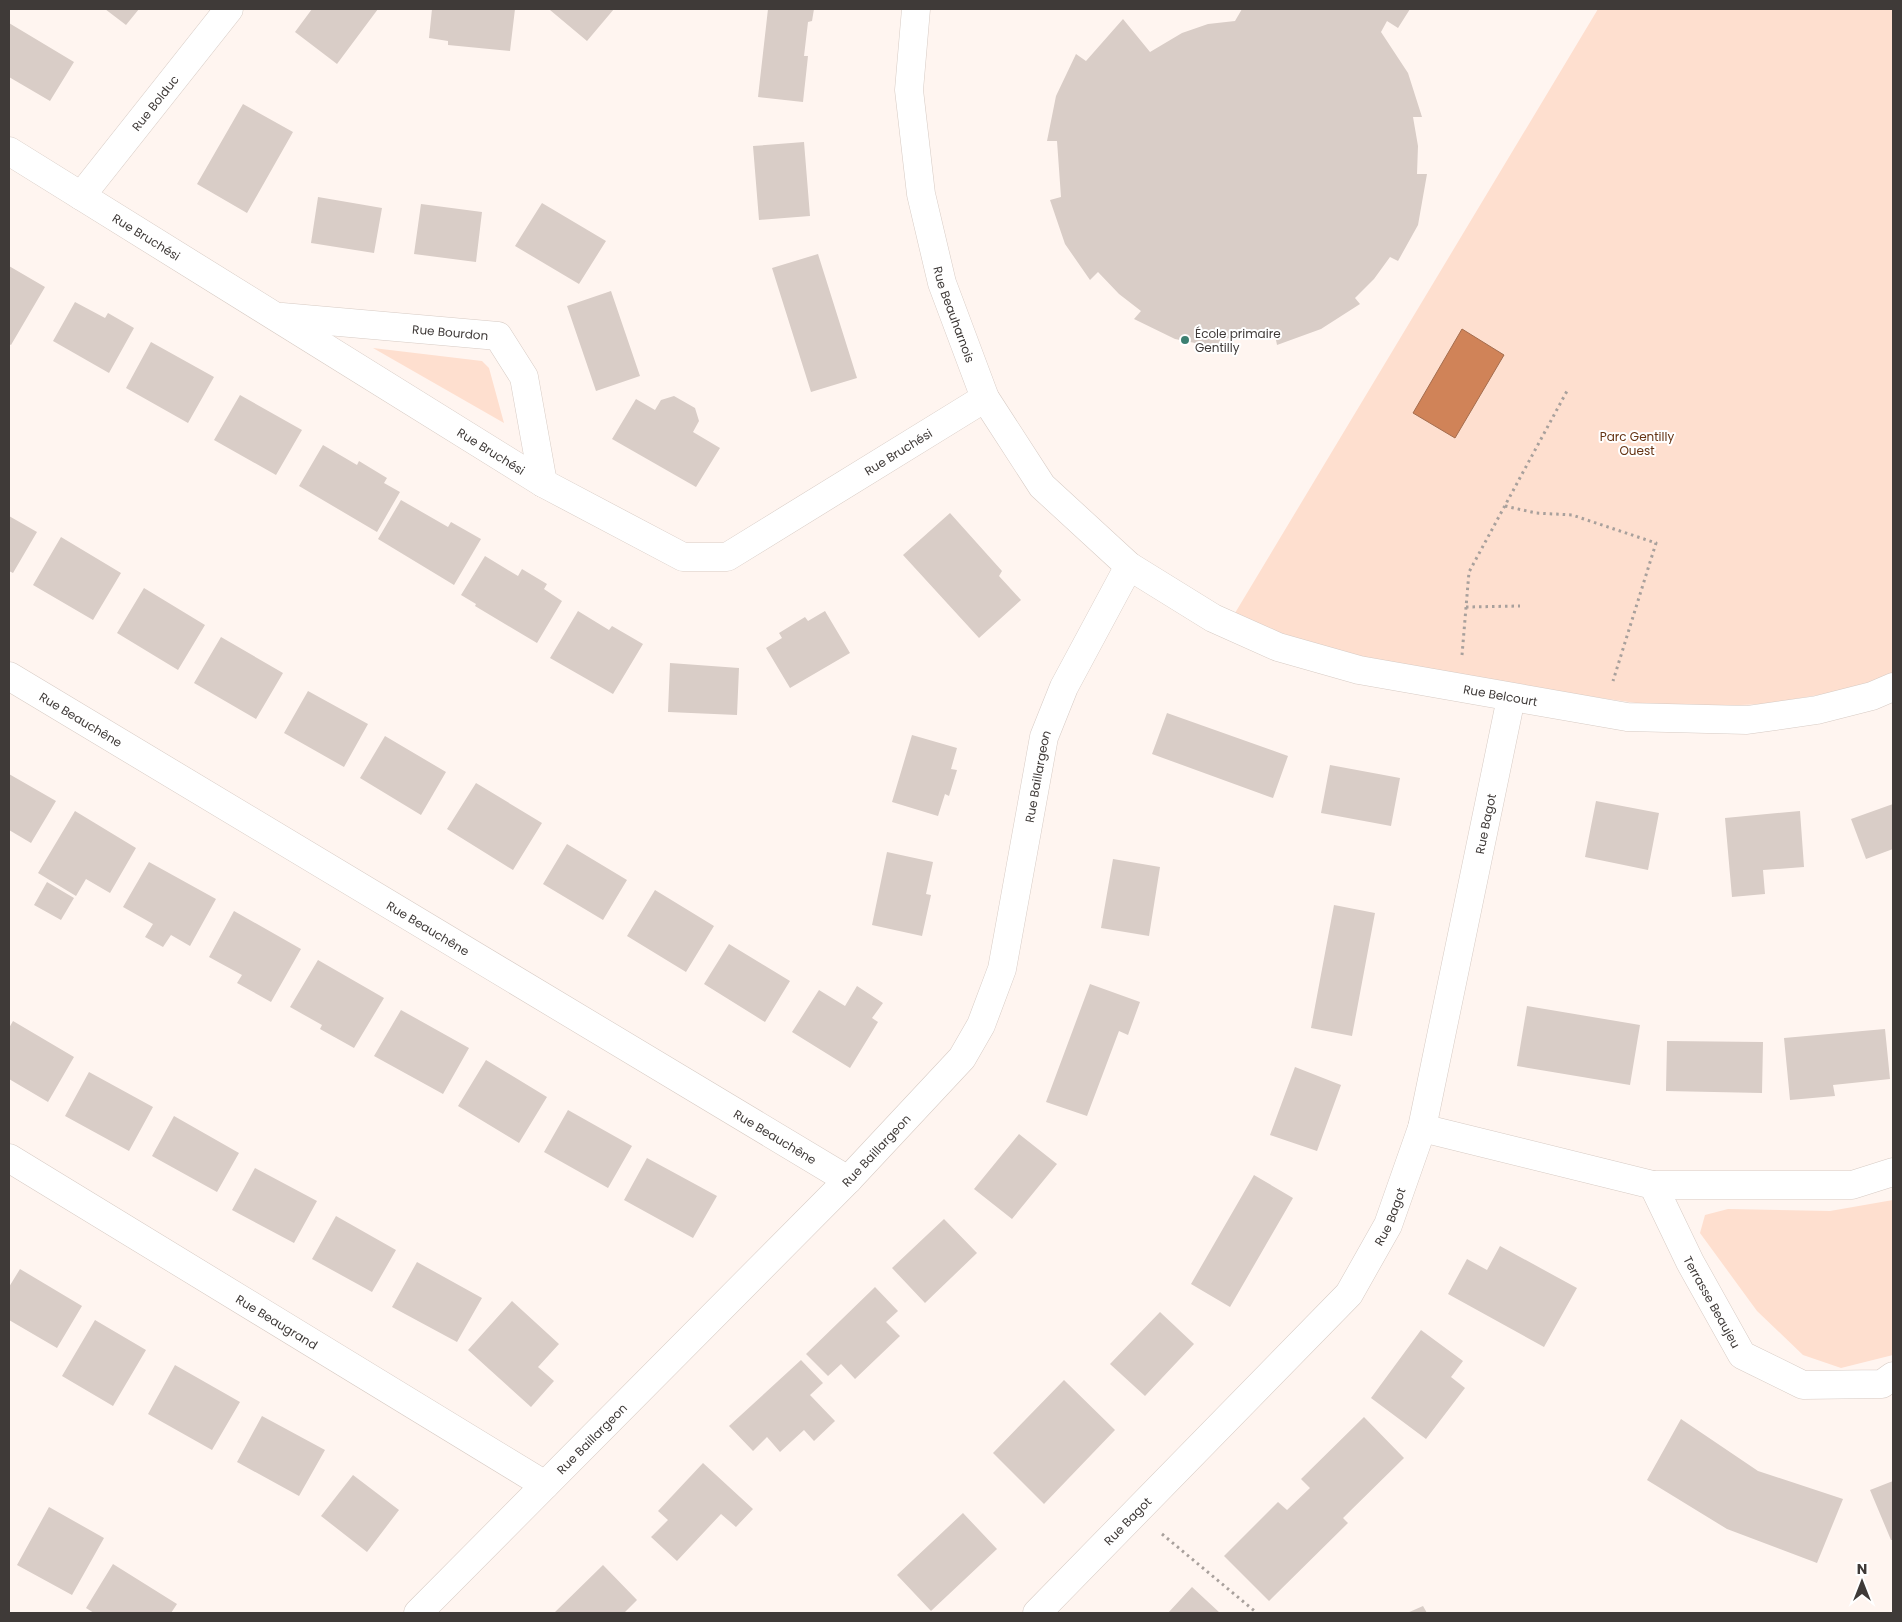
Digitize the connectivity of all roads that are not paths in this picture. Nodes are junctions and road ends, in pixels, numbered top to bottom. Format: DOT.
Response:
graph roads {
  1 [pos="229,9"];
  2 [pos="916,9"];
  3 [pos="9,151"];
  4 [pos="81,196"];
  5 [pos="276,316"];
  6 [pos="985,398"];
  7 [pos="543,482"];
  8 [pos="1129,566"];
  9 [pos="9,676"];
  10 [pos="1893,687"];
  11 [pos="1511,698"];
  12 [pos="1422,1128"];
  13 [pos="9,1158"];
  14 [pos="1893,1172"];
  15 [pos="848,1180"];
  16 [pos="1653,1185"];
  17 [pos="1893,1376"];
  18 [pos="545,1485"];
  19 [pos="418,1613"];
  20 [pos="1037,1613"];
  1 -- 4 [label="street, Rue Bolduc"];
  2 -- 6 [label="street, Rue Beauharnois"];
  3 -- 4 [label="street, Rue Bruchési"];
  4 -- 5 [label="street, Rue Bruchési"];
  5 -- 7 [label="street, Rue Bruchési"];
  5 -- 7 [label="street, Rue Bourdon"];
  6 -- 7 [label="street, Rue Bruchési"];
  6 -- 8 [label="street, Rue Beauharnois"];
  8 -- 11 [label="street, Rue Belcourt"];
  8 -- 15 [label="street, Rue Baillargeon"];
  9 -- 15 [label="street, Rue Beauchêne"];
  10 -- 11 [label="street, Rue Belcourt"];
  11 -- 12 [label="street, Rue Bagot"];
  12 -- 16 [label="street"];
  12 -- 20 [label="street, Rue Bagot"];
  13 -- 18 [label="street, Rue Beaugrand"];
  14 -- 16 [label="street"];
  15 -- 18 [label="street, Rue Baillargeon"];
  16 -- 17 [label="street, Terrasse Beaujeu"];
  18 -- 19 [label="street, Rue Baillargeon"];
}
